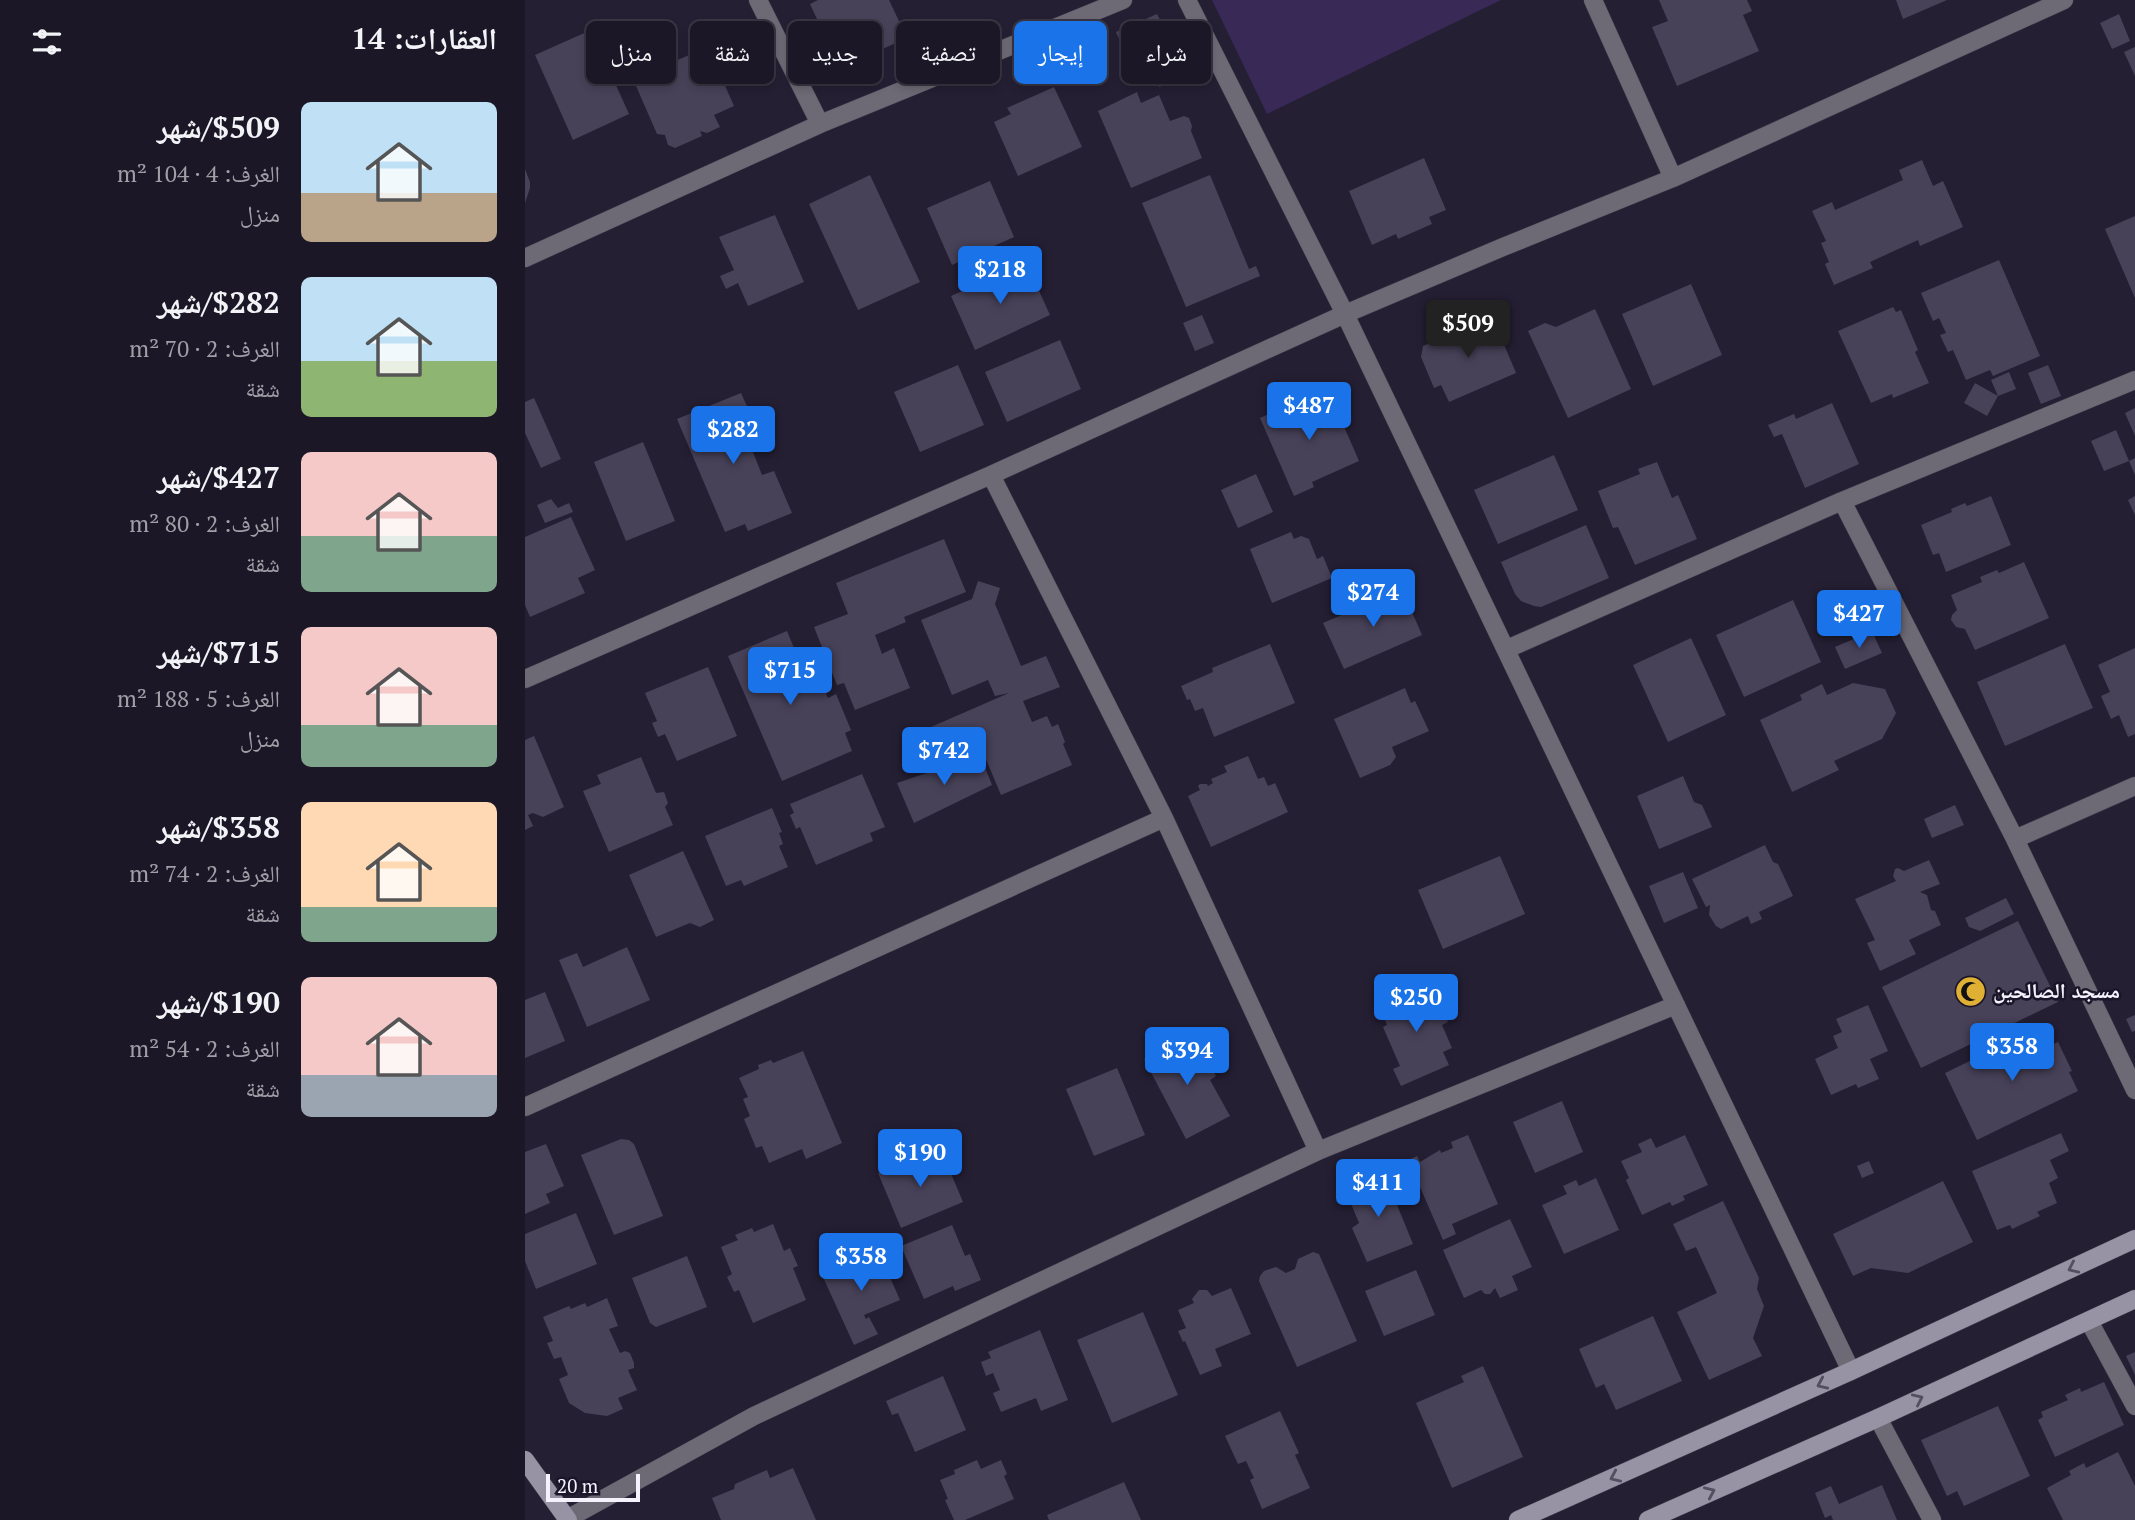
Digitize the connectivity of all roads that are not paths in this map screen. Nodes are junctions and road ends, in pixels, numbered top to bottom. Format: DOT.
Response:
graph roads {
  1 [pos="758,0"];
  2 [pos="1123,0"];
  3 [pos="1187,0"];
  4 [pos="1593,0"];
  5 [pos="2064,0"];
  6 [pos="820,124"];
  7 [pos="1673,178"];
  8 [pos="525,258"];
  9 [pos="1345,314"];
  10 [pos="2135,380"];
  11 [pos="991,475"];
  12 [pos="1842,501"];
  13 [pos="1507,649"];
  14 [pos="525,679"];
  15 [pos="2135,786"];
  16 [pos="1164,818"];
  17 [pos="2015,839"];
  18 [pos="1676,1005"];
  19 [pos="2135,1090"];
  20 [pos="525,1107"];
  21 [pos="1318,1151"];
  22 [pos="2135,1239"];
  23 [pos="2135,1300"];
  24 [pos="2089,1321"];
  25 [pos="1851,1371"];
  26 [pos="2135,1406"];
  27 [pos="1878,1418"];
  28 [pos="525,1460"];
  29 [pos="567,1520"];
  30 [pos="1518,1520"];
  31 [pos="1648,1520"];
  32 [pos="1932,1520"];
  1 -- 6 [label="street"];
  2 -- 6 [label="street"];
  3 -- 9 [label="street"];
  4 -- 7 [label="street"];
  5 -- 7 [label="street"];
  6 -- 8 [label="street"];
  7 -- 9 [label="street"];
  9 -- 11 [label="street"];
  9 -- 13 [label="street"];
  10 -- 12 [label="street"];
  11 -- 14 [label="street"];
  11 -- 16 [label="street"];
  12 -- 13 [label="street"];
  12 -- 17 [label="street"];
  13 -- 18 [label="street"];
  15 -- 17 [label="street"];
  16 -- 20 [label="street"];
  16 -- 21 [label="street"];
  17 -- 19 [label="street"];
  18 -- 21 [label="street"];
  18 -- 25 [label="street"];
  21 -- 29 [label="street"];
  22 -- 25 [label="street, one-way"];
  23 -- 24 [label="street"];
  24 -- 26 [label="street"];
  27 -- 24 [label="street, one-way"];
  25 -- 30 [label="street, one-way"];
  31 -- 27 [label="street, one-way"];
  27 -- 32 [label="street"];
  28 -- 29 [label="street"];
}
